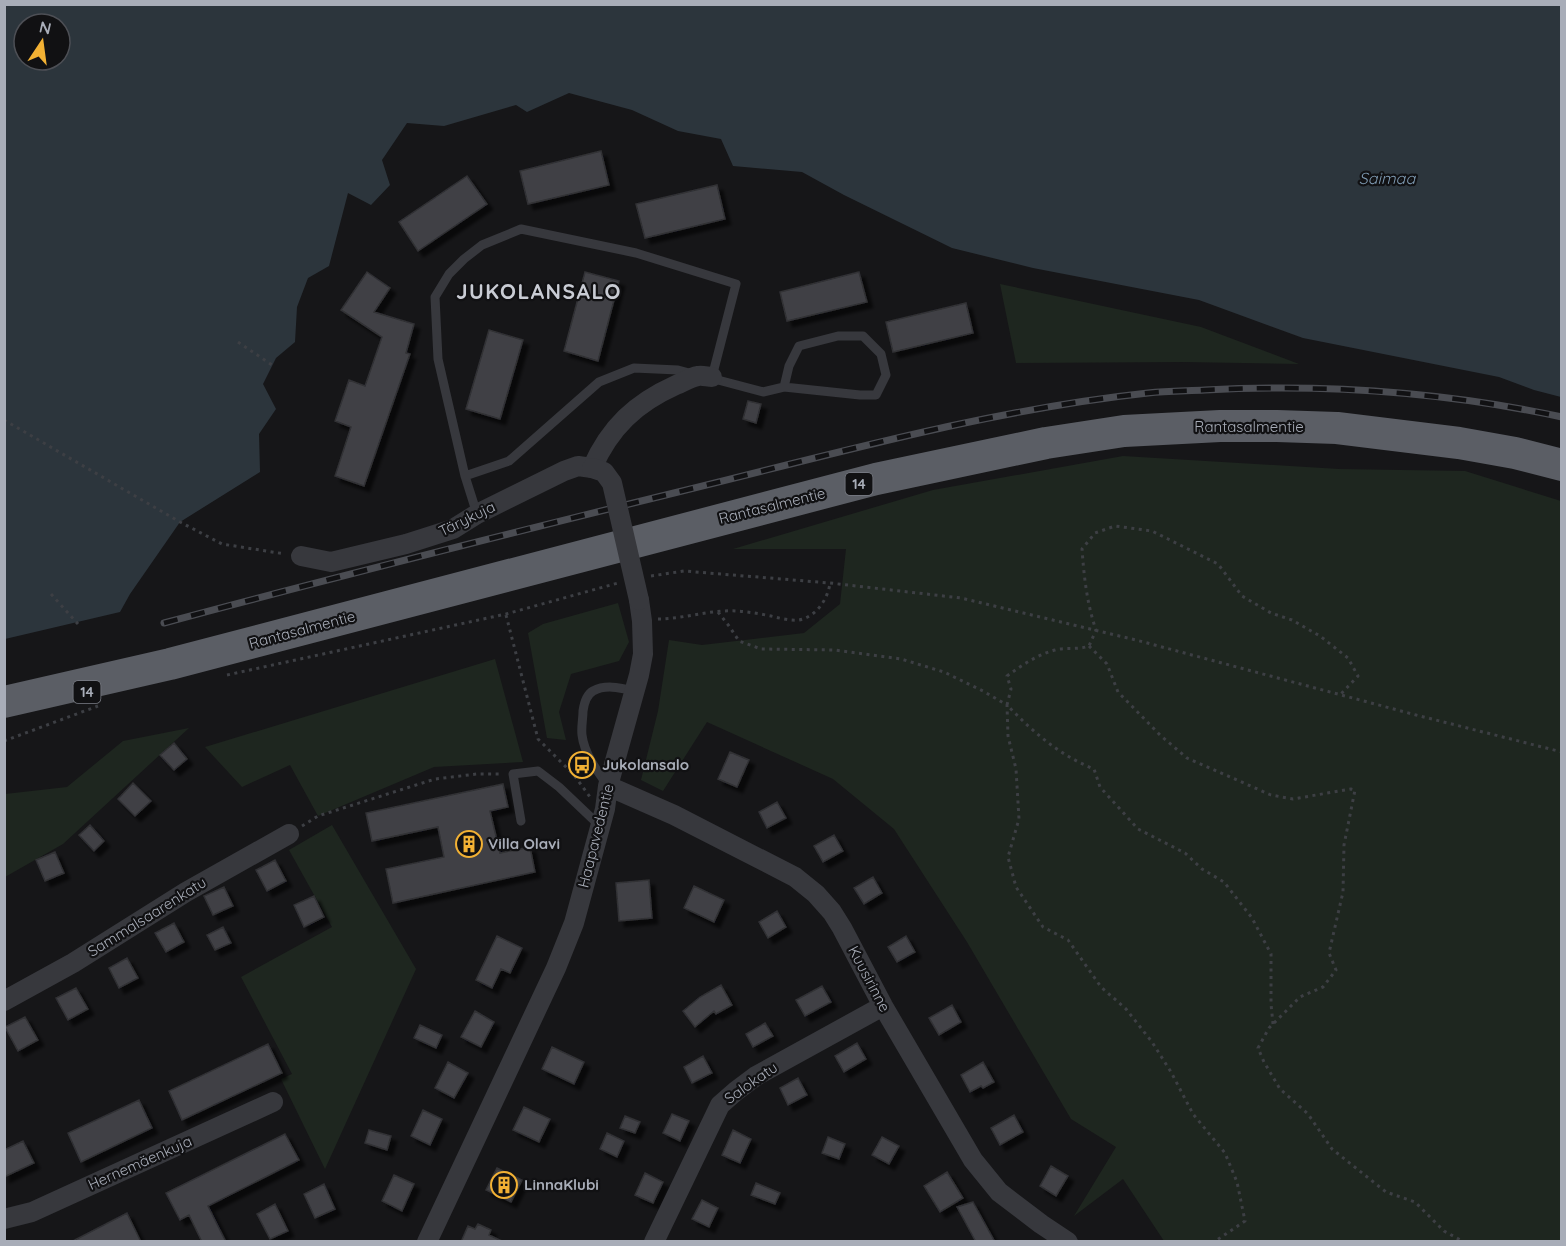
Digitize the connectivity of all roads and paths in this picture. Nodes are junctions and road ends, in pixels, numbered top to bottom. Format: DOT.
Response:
graph roads {
  1 [pos="238,342"];
  2 [pos="272,365"];
  3 [pos="705,376"];
  4 [pos="784,387"];
  5 [pos="4,420"];
  6 [pos="1562,465"];
  7 [pos="592,468"];
  8 [pos="465,476"];
  9 [pos="477,514"];
  10 [pos="301,556"];
  11 [pos="649,577"];
  12 [pos="626,581"];
  13 [pos="830,583"];
  14 [pos="51,594"];
  15 [pos="718,612"];
  16 [pos="506,614"];
  17 [pos="655,619"];
  18 [pos="78,624"];
  19 [pos="1096,630"];
  20 [pos="1089,646"];
  21 [pos="170,664"];
  22 [pos="219,677"];
  23 [pos="635,690"];
  24 [pos="1340,695"];
  25 [pos="4,702"];
  26 [pos="105,704"];
  27 [pos="1007,705"];
  28 [pos="4,720"];
  29 [pos="4,741"];
  30 [pos="1562,752"];
  31 [pos="513,774"];
  32 [pos="608,786"];
  33 [pos="603,817"];
  34 [pos="521,821"];
  35 [pos="289,834"];
  36 [pos="4,1001"];
  37 [pos="883,1006"];
  38 [pos="1273,1024"];
  39 [pos="273,1102"];
  40 [pos="4,1219"];
  41 [pos="1063,1240"];
  42 [pos="427,1242"];
  43 [pos="654,1242"];
  44 [pos="1214,1242"];
  45 [pos="1464,1242"];
  1 -- 2 [label="path"];
  3 -- 4 [label="lane"];
  3 -- 7 [label="street"];
  3 -- 8 [label="lane"];
  3 -- 8 [label="lane"];
  4 -- 4 [label="lane"];
  5 -- 10 [label="path"];
  6 -- 21 [label="highway, Rantasalmentie / 14"];
  7 -- 9 [label="street, Tärykuja"];
  7 -- 23 [label="street, Haapavedentie, bridge"];
  8 -- 9 [label="lane"];
  9 -- 10 [label="street, Tärykuja"];
  11 -- 13 [label="path"];
  12 -- 16 [label="path"];
  13 -- 15 [label="path"];
  13 -- 19 [label="path"];
  14 -- 18 [label="path"];
  15 -- 17 [label="path"];
  15 -- 27 [label="path"];
  16 -- 22 [label="path"];
  16 -- 33 [label="path"];
  19 -- 20 [label="path"];
  19 -- 24 [label="path"];
  19 -- 24 [label="path"];
  20 -- 27 [label="path"];
  20 -- 38 [label="path"];
  21 -- 25 [label="highway, Rantasalmentie / 14"];
  21 -- 28 [label="highway, Rantasalmentie / 14"];
  23 -- 32 [label="street, Haapavedentie"];
  23 -- 32 [label="lane"];
  24 -- 30 [label="path"];
  26 -- 29 [label="path"];
  27 -- 38 [label="path"];
  27 -- 44 [label="path"];
  31 -- 33 [label="lane"];
  31 -- 34 [label="lane"];
  31 -- 35 [label="path"];
  32 -- 33 [label="street, Haapavedentie"];
  32 -- 37 [label="street, Kuusirinne"];
  33 -- 42 [label="street, Haapavedentie"];
  35 -- 36 [label="street, Sammalsaarenkatu"];
  37 -- 41 [label="street, Kuusirinne"];
  37 -- 43 [label="street, Salokatu"];
  38 -- 45 [label="path"];
  39 -- 40 [label="street, Hernemäenkuja"];
}
